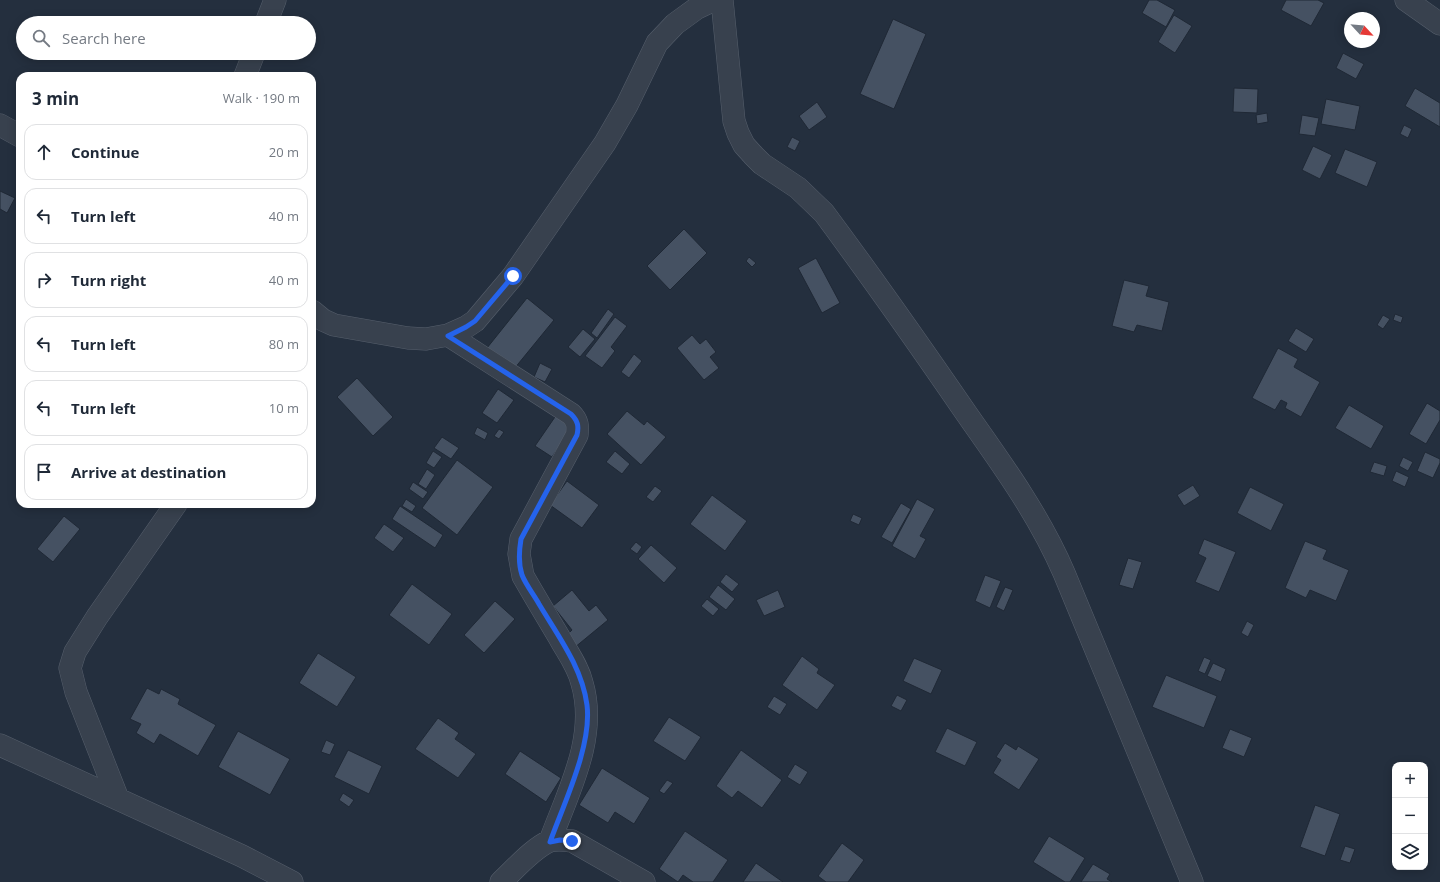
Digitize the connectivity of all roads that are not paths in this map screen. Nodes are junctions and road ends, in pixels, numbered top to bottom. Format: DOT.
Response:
graph roads {
  1 [pos="276,0"];
  2 [pos="714,0"];
  3 [pos="722,0"];
  4 [pos="1406,0"];
  5 [pos="269,16"];
  6 [pos="1440,24"];
  7 [pos="251,60"];
  8 [pos="247,72"];
  9 [pos="0,125"];
  10 [pos="16,134"];
  11 [pos="316,321"];
  12 [pos="448,336"];
  13 [pos="173,508"];
  14 [pos="0,745"];
  15 [pos="118,799"];
  16 [pos="550,842"];
  17 [pos="292,882"];
  18 [pos="501,882"];
  19 [pos="644,882"];
  20 [pos="1192,882"];
  1 -- 5 [label="street"];
  2 -- 12 [label="street"];
  3 -- 20 [label="street"];
  4 -- 6 [label="street"];
  7 -- 8 [label="street"];
  9 -- 10 [label="street"];
  11 -- 12 [label="street"];
  12 -- 16 [label="street"];
  13 -- 15 [label="street"];
  14 -- 15 [label="street"];
  15 -- 17 [label="street"];
  16 -- 18 [label="street"];
  16 -- 19 [label="street"];
}
